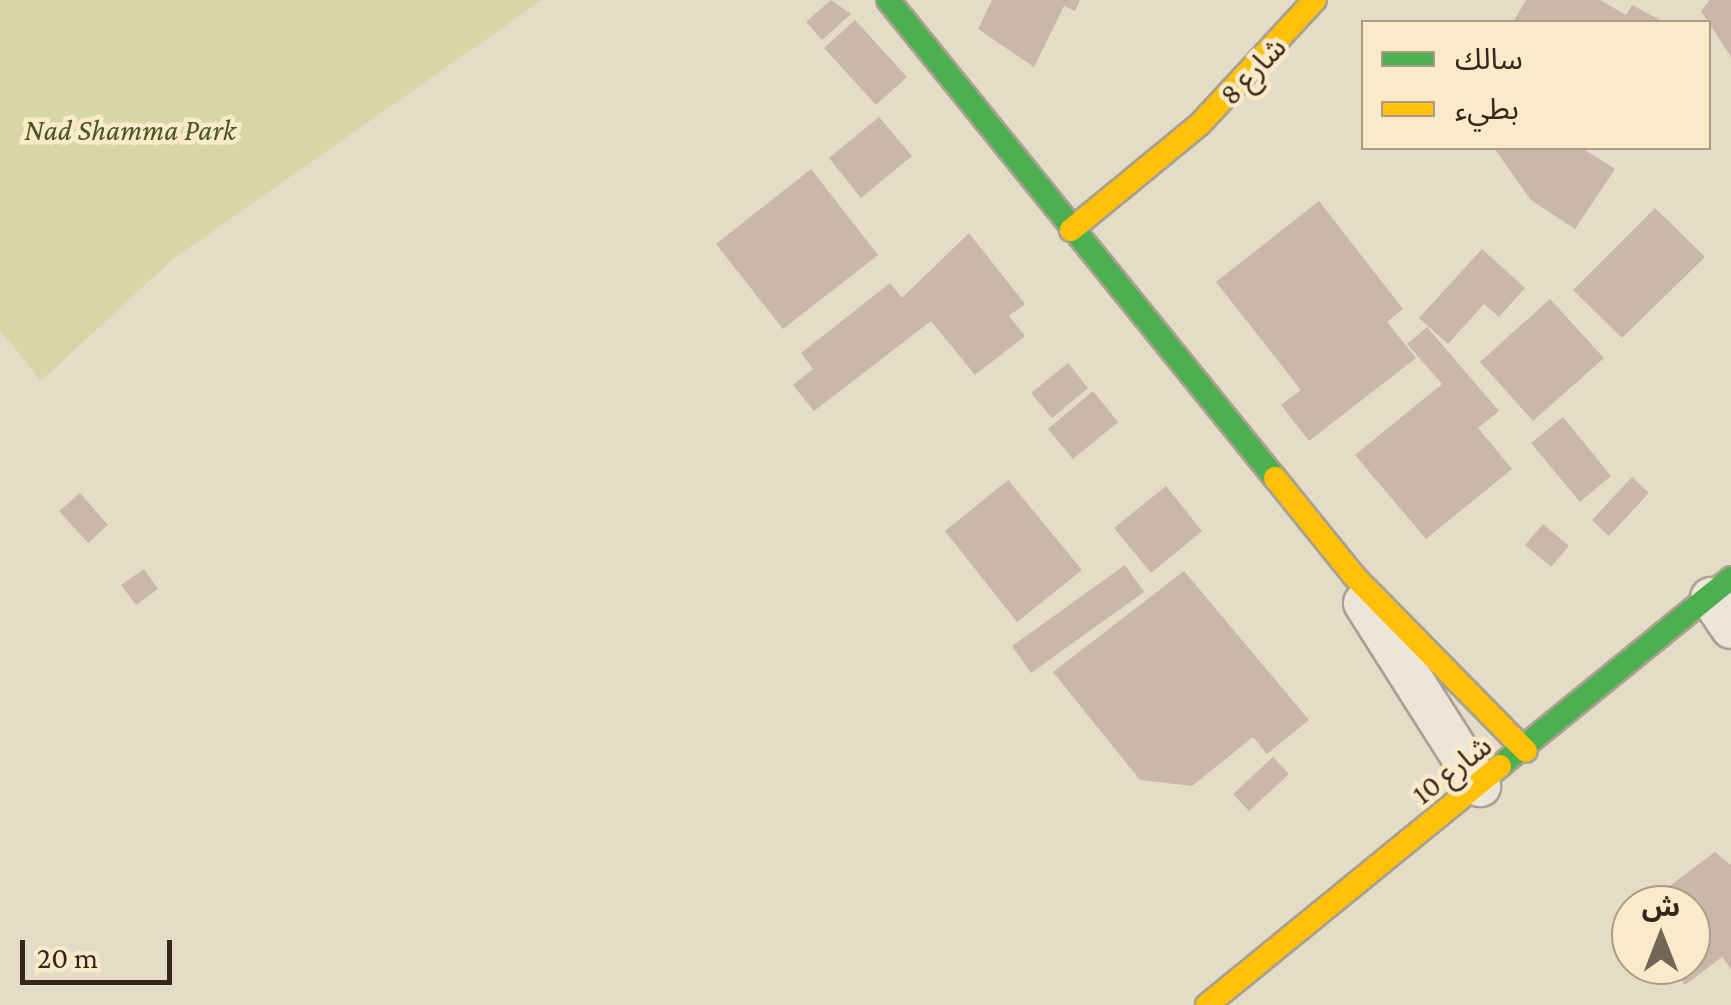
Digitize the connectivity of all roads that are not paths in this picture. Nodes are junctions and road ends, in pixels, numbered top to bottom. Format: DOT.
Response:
graph roads {
  1 [pos="888,0"];
  2 [pos="1315,0"];
  3 [pos="1185,137"];
  4 [pos="1060,217"];
  5 [pos="1354,576"];
  6 [pos="1724,601"];
  7 [pos="1526,751"];
  8 [pos="1480,786"];
  9 [pos="1207,1005"];
  1 -- 4 [label="street"];
  2 -- 3 [label="street, شارع 8"];
  3 -- 4 [label="street, شارع 8"];
  4 -- 5 [label="street"];
  5 -- 7 [label="street"];
  5 -- 8 [label="street"];
  6 -- 7 [label="street, شارع 10"];
  7 -- 8 [label="street, شارع 10"];
  8 -- 9 [label="street, شارع 10"];
}
